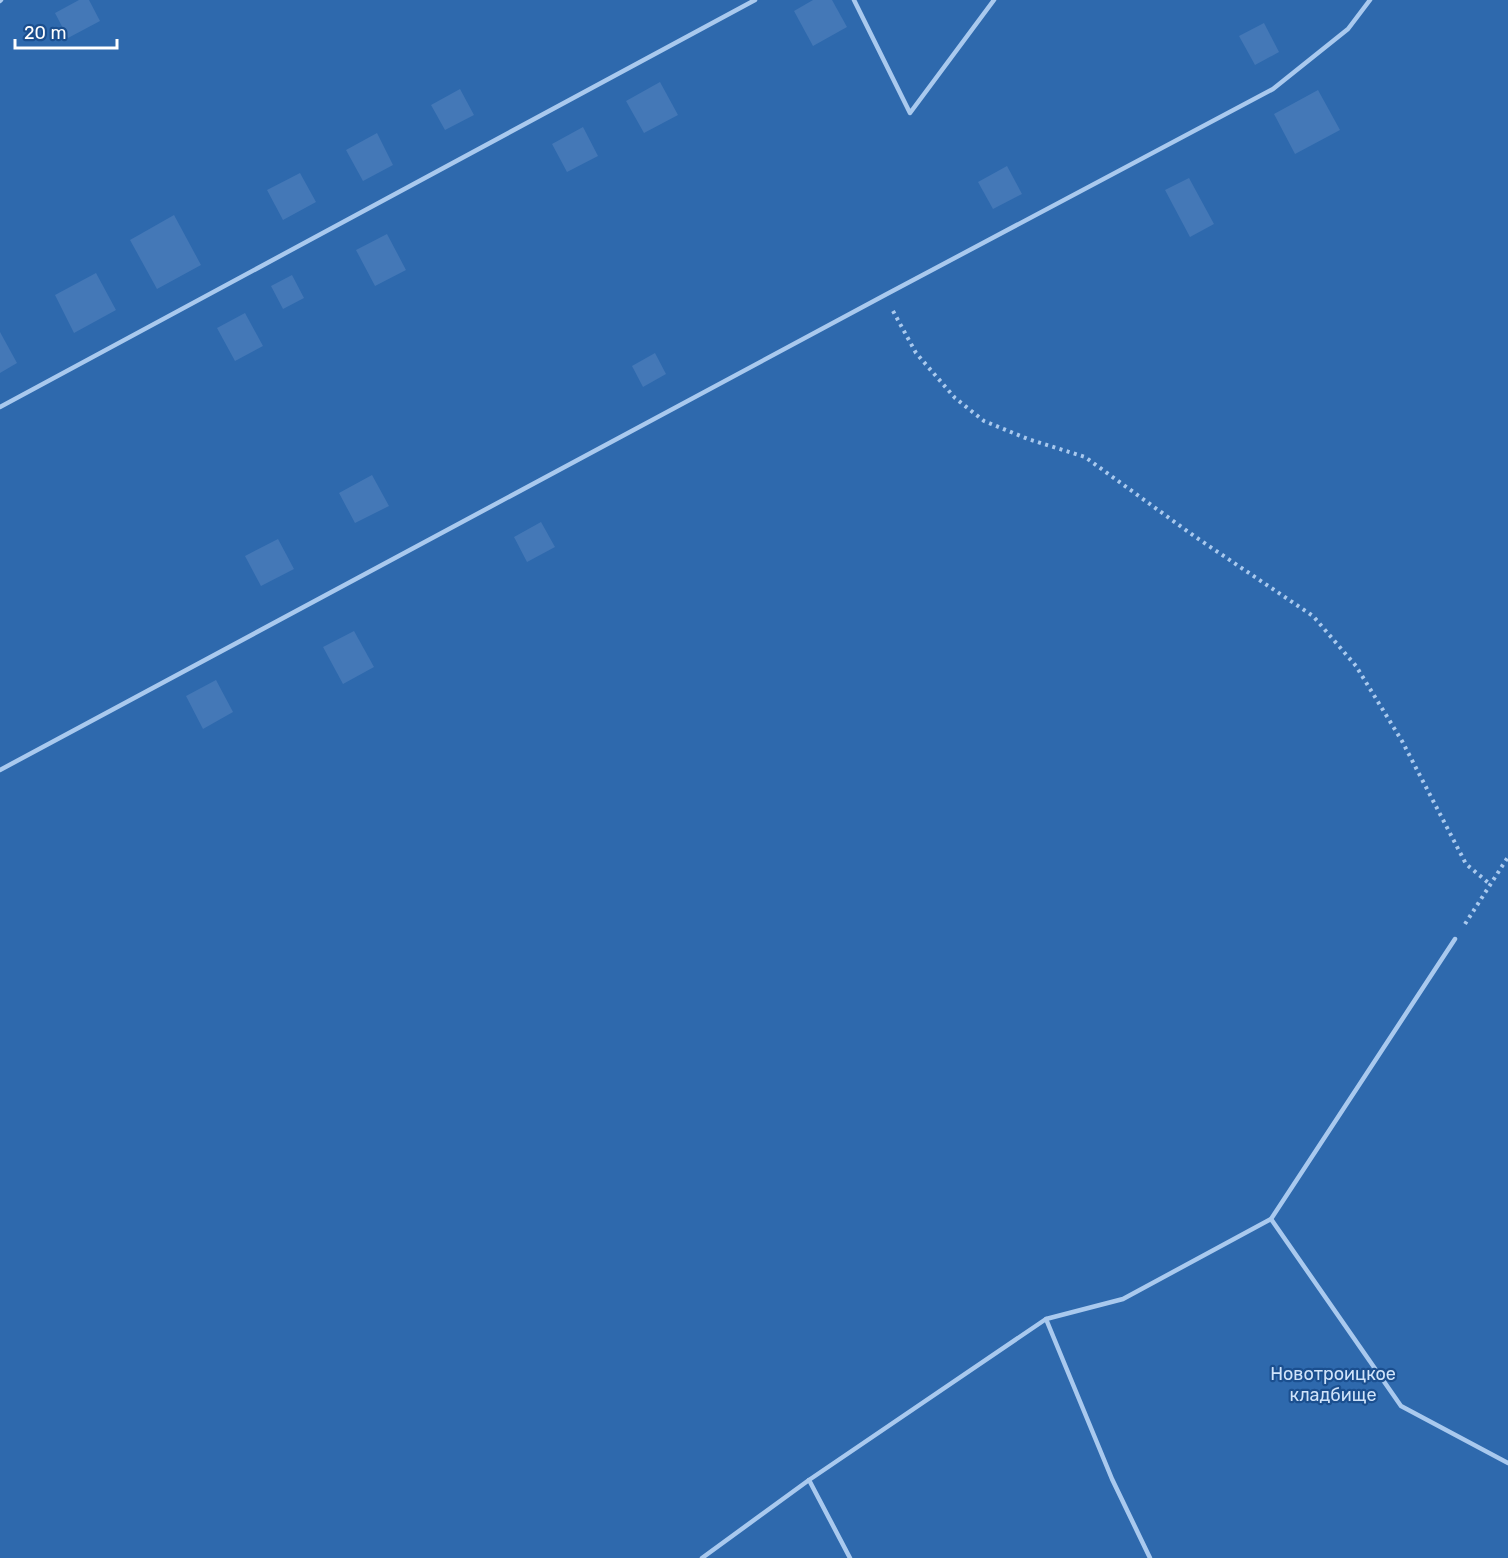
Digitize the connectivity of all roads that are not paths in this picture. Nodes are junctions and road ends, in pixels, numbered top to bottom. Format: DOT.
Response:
graph roads {
  1 [pos="754,0"];
  2 [pos="854,0"];
  3 [pos="994,0"];
  4 [pos="1370,0"];
  5 [pos="0,407"];
  6 [pos="0,770"];
  7 [pos="1455,939"];
  8 [pos="1271,1219"];
  9 [pos="1046,1319"];
  10 [pos="1508,1463"];
  11 [pos="809,1480"];
  12 [pos="702,1558"];
  13 [pos="850,1558"];
  14 [pos="1150,1558"];
  1 -- 5 [label="lane"];
  2 -- 3 [label="lane"];
  4 -- 6 [label="lane"];
  7 -- 8 [label="lane"];
  8 -- 9 [label="lane"];
  8 -- 10 [label="lane"];
  9 -- 11 [label="lane"];
  9 -- 14 [label="lane"];
  11 -- 12 [label="lane"];
  11 -- 13 [label="lane"];
}
